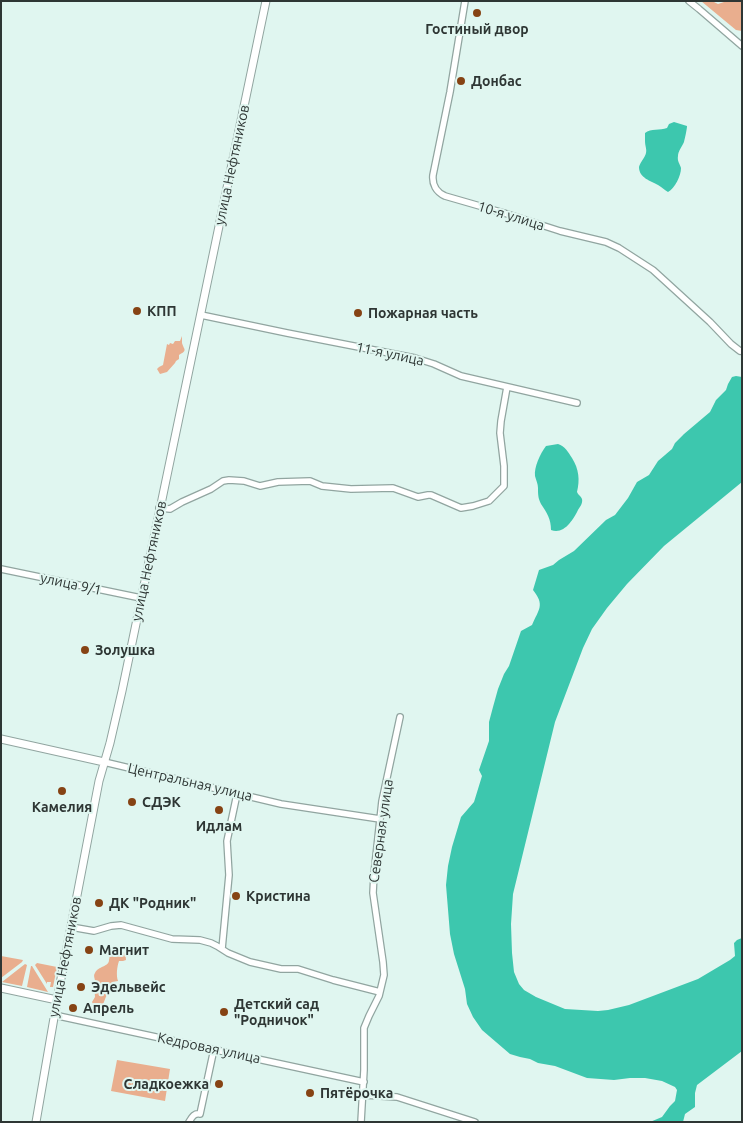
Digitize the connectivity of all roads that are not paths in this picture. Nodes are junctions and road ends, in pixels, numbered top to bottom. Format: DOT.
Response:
graph roads {
  1 [pos="266,1"];
  2 [pos="465,1"];
  3 [pos="688,1"];
  4 [pos="741,44"];
  5 [pos="201,315"];
  6 [pos="740,351"];
  7 [pos="507,387"];
  8 [pos="577,403"];
  9 [pos="159,508"];
  10 [pos="1,569"];
  11 [pos="141,598"];
  12 [pos="400,717"];
  13 [pos="1,739"];
  14 [pos="104,762"];
  15 [pos="237,794"];
  16 [pos="380,819"];
  17 [pos="71,927"];
  18 [pos="222,949"];
  19 [pos="1,988"];
  20 [pos="380,992"];
  21 [pos="57,1000"];
  22 [pos="54,1015"];
  23 [pos="214,1049"];
  24 [pos="364,1082"];
  25 [pos="363,1095"];
  26 [pos="450,1114"];
  27 [pos="36,1122"];
  28 [pos="189,1122"];
  29 [pos="362,1122"];
  30 [pos="448,1122"];
  31 [pos="475,1122"];
  1 -- 5 [label="street, улица Нефтяников"];
  2 -- 6 [label="street, 10-я улица"];
  3 -- 4 [label="street"];
  5 -- 7 [label="street, 11-я улица"];
  5 -- 9 [label="street, улица Нефтяников"];
  7 -- 8 [label="street, 11-я улица"];
  7 -- 9 [label="street"];
  9 -- 11 [label="street, улица Нефтяников"];
  10 -- 11 [label="street, улица 9/1"];
  11 -- 14 [label="street, улица Нефтяников"];
  12 -- 16 [label="street, Северная улица"];
  13 -- 14 [label="street, Центральная улица"];
  14 -- 15 [label="street, Центральная улица"];
  14 -- 17 [label="street, улица Нефтяников"];
  15 -- 16 [label="street, Центральная улица"];
  15 -- 18 [label="street"];
  16 -- 20 [label="street, Северная улица"];
  17 -- 18 [label="street"];
  17 -- 21 [label="street, улица Нефтяников"];
  18 -- 20 [label="street"];
  19 -- 21 [label="street"];
  20 -- 24 [label="street, Северная улица"];
  21 -- 22 [label="street, улица Нефтяников"];
  22 -- 23 [label="street, Кедровая улица"];
  22 -- 27 [label="street, улица Нефтяников"];
  23 -- 24 [label="street, Кедровая улица"];
  23 -- 28 [label="street"];
  24 -- 25 [label="street, Северная улица"];
  25 -- 26 [label="street"];
  25 -- 29 [label="street, Северная улица"];
  26 -- 30 [label="street"];
  26 -- 31 [label="street"];
}
